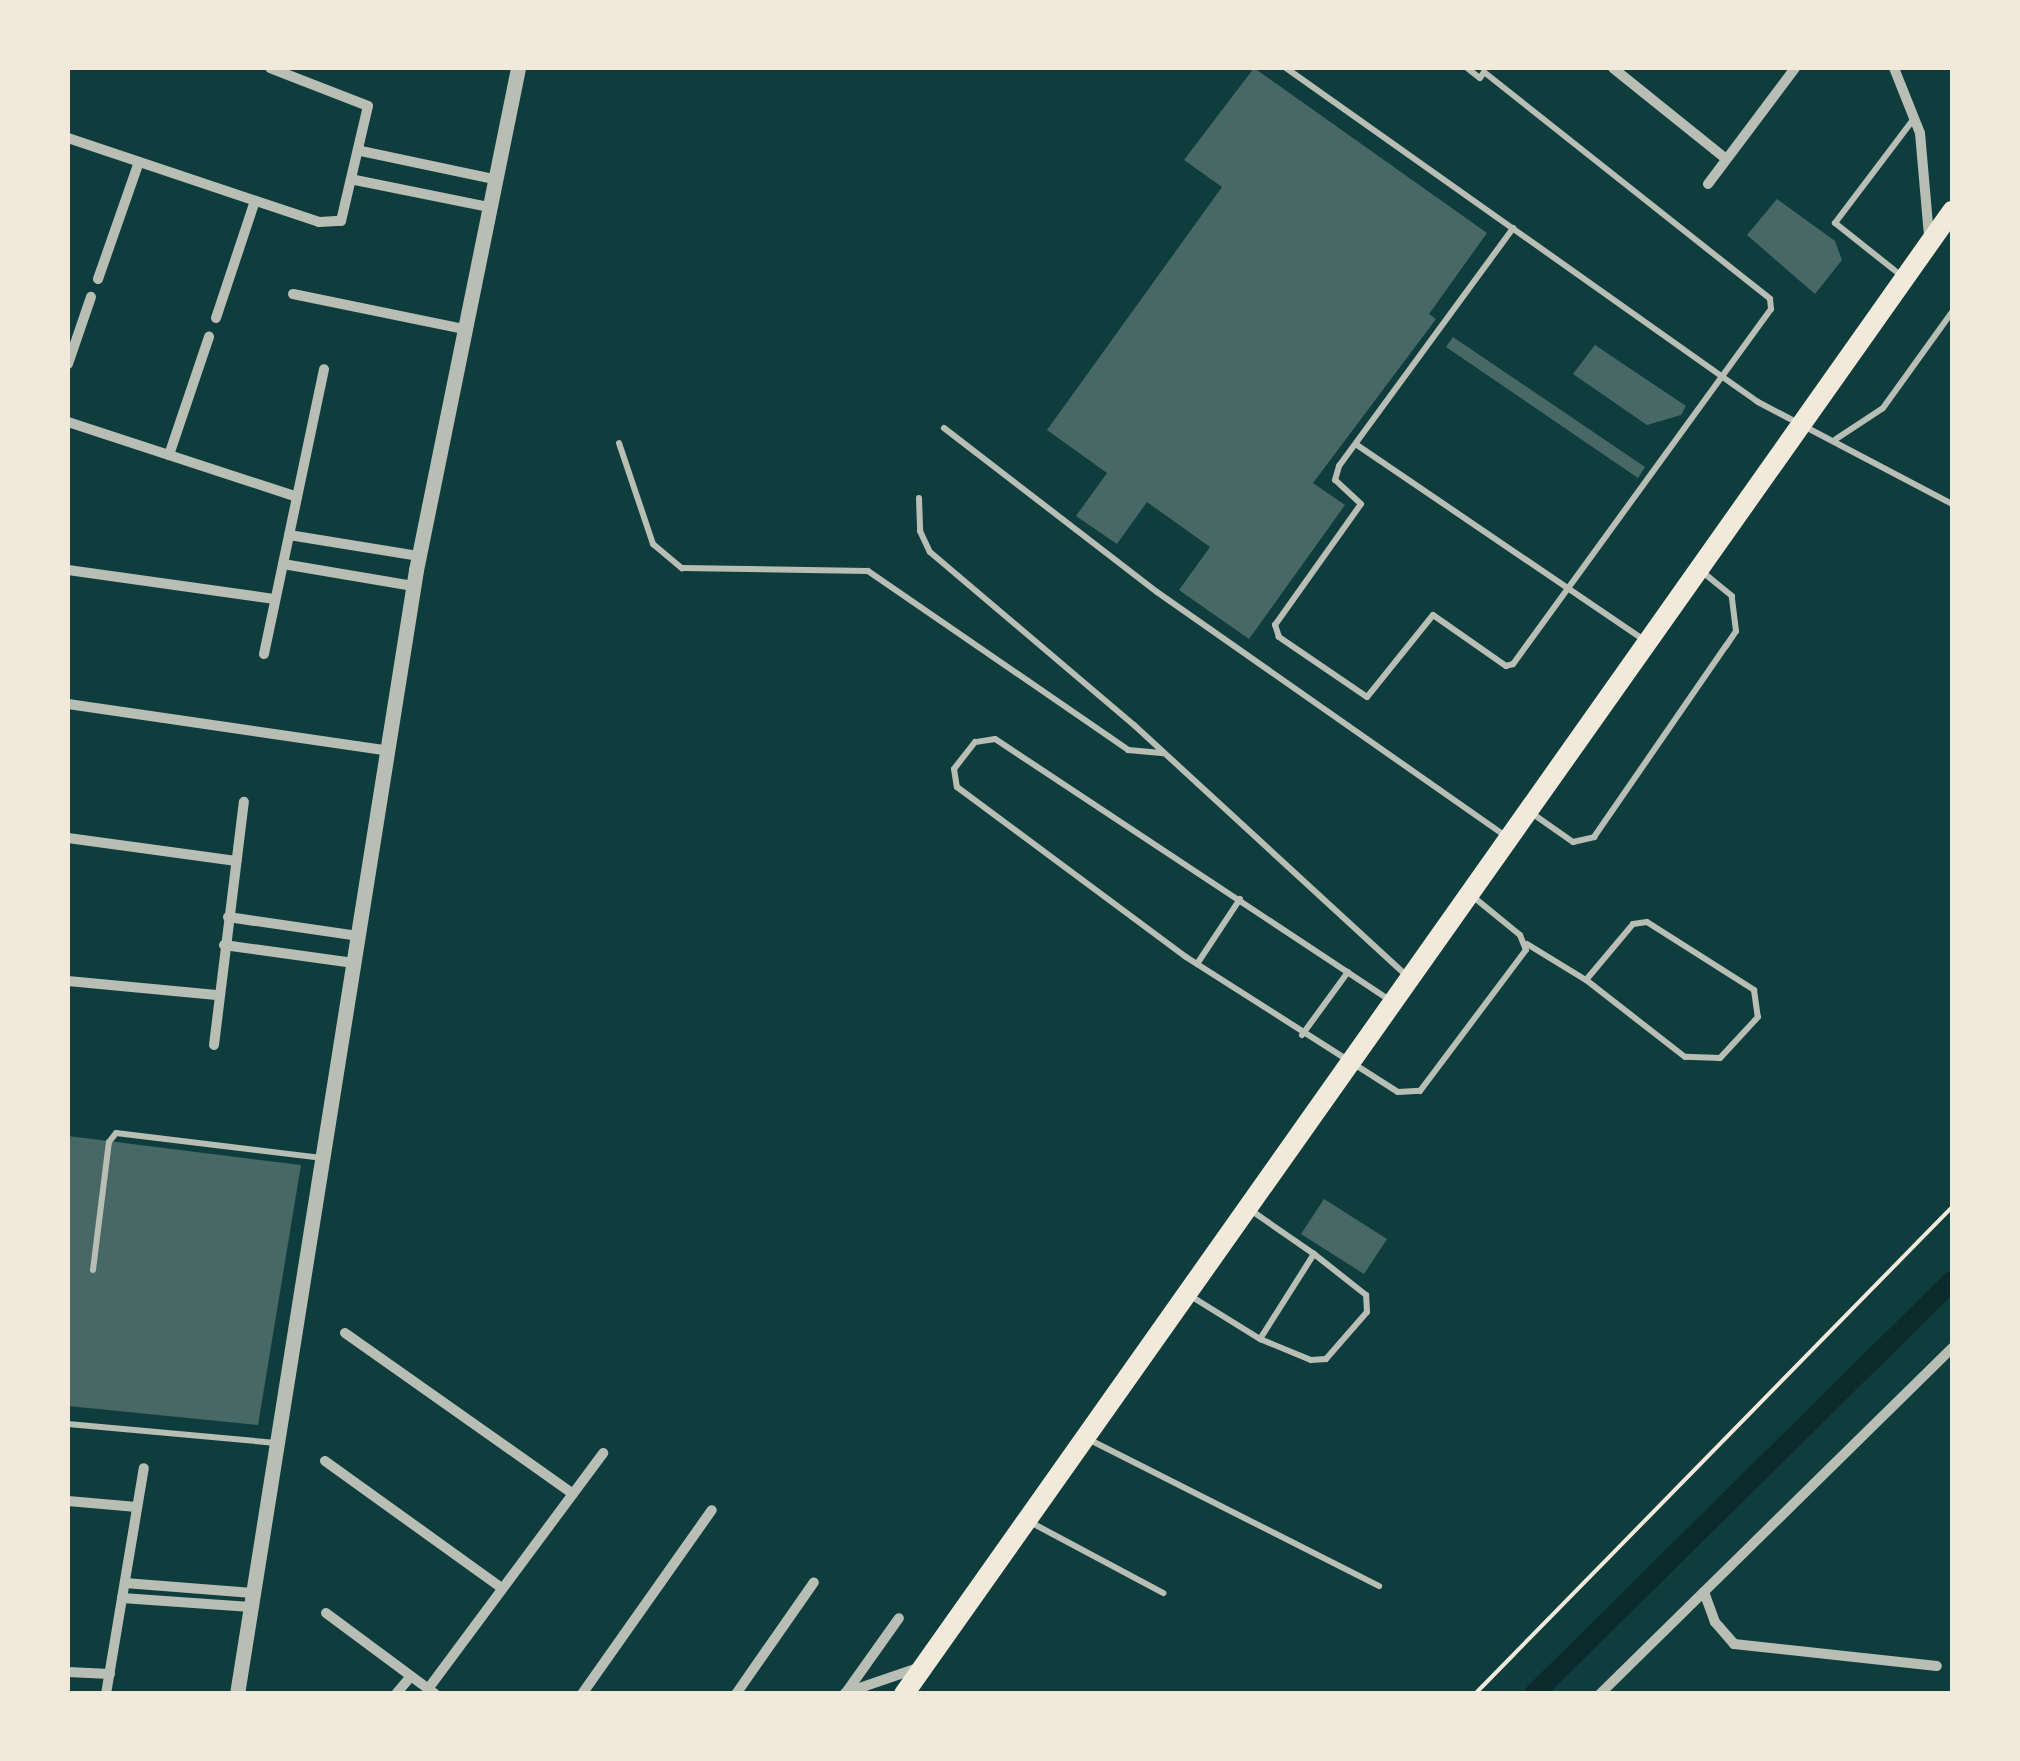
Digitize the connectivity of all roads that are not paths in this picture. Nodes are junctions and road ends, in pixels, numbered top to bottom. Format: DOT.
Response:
graph roads {
  1 [pos="270,68"];
  2 [pos="518,68"];
  3 [pos="1286,68"];
  4 [pos="1467,68"];
  5 [pos="1612,68"];
  6 [pos="1795,68"];
  7 [pos="1894,68"];
  8 [pos="1916,118"];
  9 [pos="68,138"];
  10 [pos="361,152"];
  11 [pos="1726,159"];
  12 [pos="139,162"];
  13 [pos="494,179"];
  14 [pos="355,180"];
  15 [pos="1708,184"];
  16 [pos="255,201"];
  17 [pos="489,207"];
  18 [pos="1952,211"];
  19 [pos="1514,228"];
  20 [pos="1928,244"];
  21 [pos="1904,277"];
  22 [pos="98,279"];
  23 [pos="294,294"];
  24 [pos="91,297"];
  25 [pos="1952,312"];
  26 [pos="216,318"];
  27 [pos="464,329"];
  28 [pos="209,337"];
  29 [pos="68,364"];
  30 [pos="324,368"];
  31 [pos="1722,376"];
  32 [pos="68,422"];
  33 [pos="1801,423"];
  34 [pos="944,428"];
  35 [pos="1835,440"];
  36 [pos="620,443"];
  37 [pos="1357,444"];
  38 [pos="169,455"];
  39 [pos="296,497"];
  40 [pos="919,498"];
  41 [pos="1952,504"];
  42 [pos="289,534"];
  43 [pos="419,556"];
  44 [pos="283,564"];
  45 [pos="68,570"];
  46 [pos="1700,570"];
  47 [pos="413,586"];
  48 [pos="1568,588"];
  49 [pos="275,599"];
  50 [pos="1647,642"];
  51 [pos="264,654"];
  52 [pos="68,704"];
  53 [pos="389,751"];
  54 [pos="1164,753"];
  55 [pos="244,802"];
  56 [pos="1528,810"];
  57 [pos="68,838"];
  58 [pos="1508,838"];
  59 [pos="236,861"];
  60 [pos="1469,893"];
  61 [pos="1240,898"];
  62 [pos="228,917"];
  63 [pos="358,936"];
  64 [pos="1526,944"];
  65 [pos="224,945"];
  66 [pos="354,962"];
  67 [pos="1196,964"];
  68 [pos="1348,972"];
  69 [pos="1410,978"];
  70 [pos="1586,980"];
  71 [pos="68,981"];
  72 [pos="216,995"];
  73 [pos="1392,1002"];
  74 [pos="1302,1035"];
  75 [pos="214,1046"];
  76 [pos="1348,1066"];
  77 [pos="324,1158"];
  78 [pos="1247,1208"];
  79 [pos="1314,1254"];
  80 [pos="93,1270"];
  81 [pos="1186,1294"];
  82 [pos="345,1333"];
  83 [pos="1260,1339"];
  84 [pos="1952,1348"];
  85 [pos="68,1424"];
  86 [pos="1085,1438"];
  87 [pos="277,1443"];
  88 [pos="603,1452"];
  89 [pos="324,1461"];
  90 [pos="144,1468"];
  91 [pos="573,1494"];
  92 [pos="68,1500"];
  93 [pos="137,1506"];
  94 [pos="712,1510"];
  95 [pos="1026,1520"];
  96 [pos="814,1582"];
  97 [pos="125,1583"];
  98 [pos="1379,1586"];
  99 [pos="502,1588"];
  100 [pos="1704,1592"];
  101 [pos="1163,1593"];
  102 [pos="122,1598"];
  103 [pos="252,1600"];
  104 [pos="326,1614"];
  105 [pos="899,1618"];
  106 [pos="923,1666"];
  107 [pos="1938,1666"];
  108 [pos="68,1672"];
  109 [pos="110,1674"];
  110 [pos="410,1676"];
  111 [pos="431,1691"];
  112 [pos="845,1693"];
  113 [pos="106,1694"];
  114 [pos="237,1694"];
  115 [pos="396,1694"];
  116 [pos="582,1694"];
  117 [pos="736,1694"];
  118 [pos="904,1694"];
  119 [pos="1600,1694"];
  1 -- 10 [label="street"];
  2 -- 13 [label="street"];
  3 -- 19 [label="lane"];
  4 -- 31 [label="lane"];
  5 -- 11 [label="street"];
  6 -- 11 [label="street"];
  7 -- 8 [label="street"];
  8 -- 20 [label="street"];
  8 -- 21 [label="lane"];
  9 -- 12 [label="street"];
  10 -- 13 [label="street"];
  10 -- 14 [label="street"];
  11 -- 15 [label="street"];
  12 -- 16 [label="street"];
  12 -- 22 [label="street"];
  13 -- 17 [label="street"];
  14 -- 16 [label="street"];
  14 -- 17 [label="street"];
  16 -- 26 [label="street"];
  17 -- 27 [label="street"];
  18 -- 20 [label="main road"];
  19 -- 31 [label="lane"];
  19 -- 37 [label="lane"];
  20 -- 21 [label="main road"];
  21 -- 33 [label="main road"];
  23 -- 27 [label="street"];
  24 -- 29 [label="street"];
  25 -- 35 [label="lane"];
  27 -- 43 [label="street"];
  28 -- 38 [label="street"];
  30 -- 39 [label="street"];
  31 -- 33 [label="lane"];
  31 -- 48 [label="lane"];
  32 -- 38 [label="street"];
  33 -- 35 [label="lane"];
  33 -- 46 [label="main road"];
  34 -- 58 [label="lane"];
  35 -- 41 [label="lane"];
  36 -- 54 [label="lane"];
  37 -- 48 [label="lane"];
  37 -- 48 [label="lane"];
  38 -- 39 [label="street"];
  39 -- 42 [label="street"];
  40 -- 54 [label="lane"];
  42 -- 43 [label="street"];
  42 -- 44 [label="street"];
  43 -- 47 [label="street"];
  44 -- 47 [label="street"];
  44 -- 49 [label="street"];
  45 -- 49 [label="street"];
  46 -- 50 [label="main road"];
  46 -- 56 [label="lane"];
  47 -- 53 [label="street"];
  48 -- 50 [label="lane"];
  49 -- 51 [label="street"];
  50 -- 56 [label="main road"];
  52 -- 53 [label="street"];
  53 -- 63 [label="street"];
  54 -- 69 [label="lane"];
  55 -- 59 [label="street"];
  56 -- 58 [label="main road"];
  57 -- 59 [label="street"];
  58 -- 60 [label="main road"];
  59 -- 62 [label="street"];
  60 -- 64 [label="lane"];
  60 -- 69 [label="main road"];
  61 -- 67 [label="lane"];
  61 -- 67 [label="lane"];
  61 -- 68 [label="lane"];
  62 -- 63 [label="street"];
  62 -- 65 [label="street"];
  63 -- 66 [label="street"];
  64 -- 70 [label="lane"];
  64 -- 76 [label="lane"];
  65 -- 66 [label="street"];
  65 -- 72 [label="street"];
  66 -- 77 [label="street"];
  67 -- 74 [label="lane"];
  68 -- 73 [label="lane"];
  68 -- 74 [label="lane"];
  69 -- 73 [label="main road"];
  70 -- 70 [label="lane"];
  71 -- 72 [label="street"];
  72 -- 75 [label="street"];
  73 -- 76 [label="main road"];
  74 -- 76 [label="lane"];
  76 -- 78 [label="main road"];
  77 -- 80 [label="lane"];
  77 -- 87 [label="street"];
  78 -- 79 [label="lane"];
  78 -- 81 [label="main road"];
  79 -- 83 [label="lane"];
  79 -- 83 [label="lane"];
  81 -- 83 [label="lane"];
  81 -- 86 [label="main road"];
  82 -- 91 [label="street"];
  84 -- 100 [label="street"];
  85 -- 87 [label="lane"];
  86 -- 95 [label="main road"];
  86 -- 98 [label="lane"];
  87 -- 103 [label="street"];
  88 -- 91 [label="street"];
  89 -- 99 [label="street"];
  90 -- 93 [label="street"];
  91 -- 99 [label="street"];
  92 -- 93 [label="street"];
  93 -- 97 [label="street"];
  94 -- 116 [label="street"];
  95 -- 101 [label="lane"];
  95 -- 106 [label="main road"];
  96 -- 117 [label="street"];
  97 -- 102 [label="street"];
  97 -- 103 [label="street"];
  99 -- 111 [label="street"];
  100 -- 107 [label="street"];
  100 -- 119 [label="street"];
  102 -- 103 [label="street"];
  102 -- 109 [label="street"];
  103 -- 114 [label="street"];
  104 -- 110 [label="street"];
  105 -- 112 [label="street"];
  106 -- 112 [label="street"];
  106 -- 118 [label="main road"];
  108 -- 109 [label="street"];
  109 -- 113 [label="street"];
  110 -- 111 [label="street"];
  110 -- 115 [label="street"];
}
